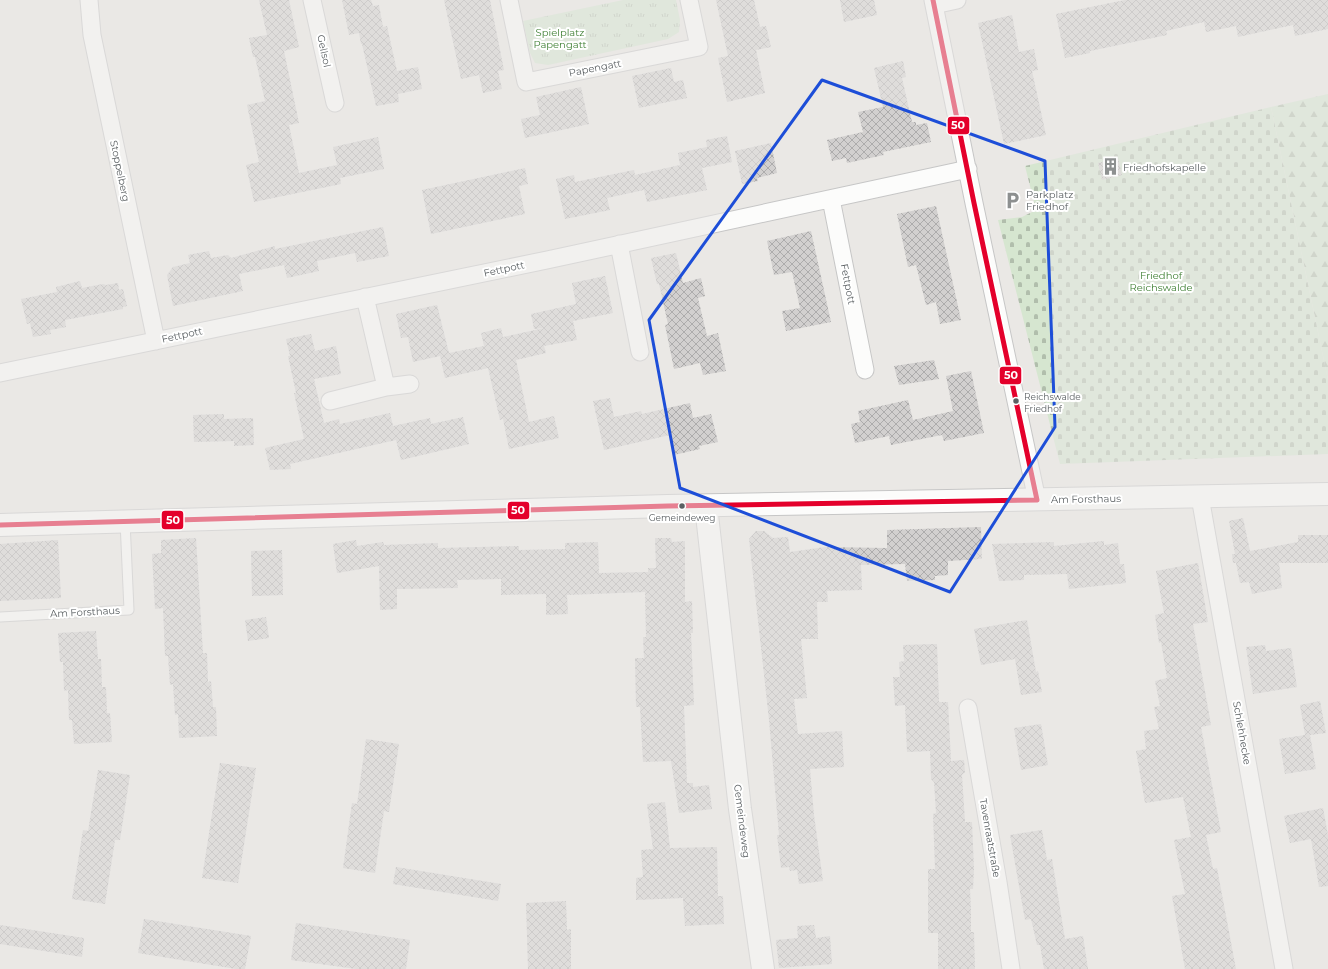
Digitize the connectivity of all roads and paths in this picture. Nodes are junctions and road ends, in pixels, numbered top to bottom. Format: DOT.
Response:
graph roads {
  1 [pos="89,0"];
  2 [pos="312,0"];
  3 [pos="509,0"];
  4 [pos="689,0"];
  5 [pos="957,0"];
  6 [pos="934,3"];
  7 [pos="335,103"];
  8 [pos="968,169"];
  9 [pos="831,198"];
  10 [pos="619,244"];
  11 [pos="365,297"];
  12 [pos="156,341"];
  13 [pos="640,352"];
  14 [pos="865,370"];
  15 [pos="0,373"];
  16 [pos="410,384"];
  17 [pos="386,388"];
  18 [pos="330,401"];
  19 [pos="1328,494"];
  20 [pos="1200,497"];
  21 [pos="1036,500"];
  22 [pos="706,506"];
  23 [pos="125,521"];
  24 [pos="0,525"];
  25 [pos="0,617"];
  26 [pos="968,708"];
  27 [pos="763,969"];
  28 [pos="1011,969"];
  29 [pos="1284,969"];
  1 -- 12 [label="street, Stoppelberg"];
  2 -- 7 [label="street, Gellsol"];
  3 -- 4 [label="street, Papengatt"];
  5 -- 6 [label="street"];
  6 -- 8 [label="street"];
  8 -- 9 [label="street, Fettpott"];
  8 -- 21 [label="street"];
  9 -- 10 [label="street, Fettpott"];
  9 -- 14 [label="street, Fettpott"];
  10 -- 11 [label="street, Fettpott"];
  10 -- 13 [label="street"];
  11 -- 12 [label="street, Fettpott"];
  11 -- 17 [label="street"];
  12 -- 15 [label="street, Fettpott"];
  16 -- 17 [label="street"];
  17 -- 18 [label="street"];
  19 -- 20 [label="street, Am Forsthaus"];
  20 -- 21 [label="street, Am Forsthaus"];
  20 -- 29 [label="street, Schlehhecke"];
  21 -- 22 [label="street, Am Forsthaus"];
  22 -- 23 [label="street, Am Forsthaus"];
  22 -- 27 [label="street, Gemeindeweg"];
  23 -- 24 [label="street, Am Forsthaus"];
  23 -- 25 [label="lane, Am Forsthaus"];
  26 -- 28 [label="street, Tavenraatstraße"];
}
